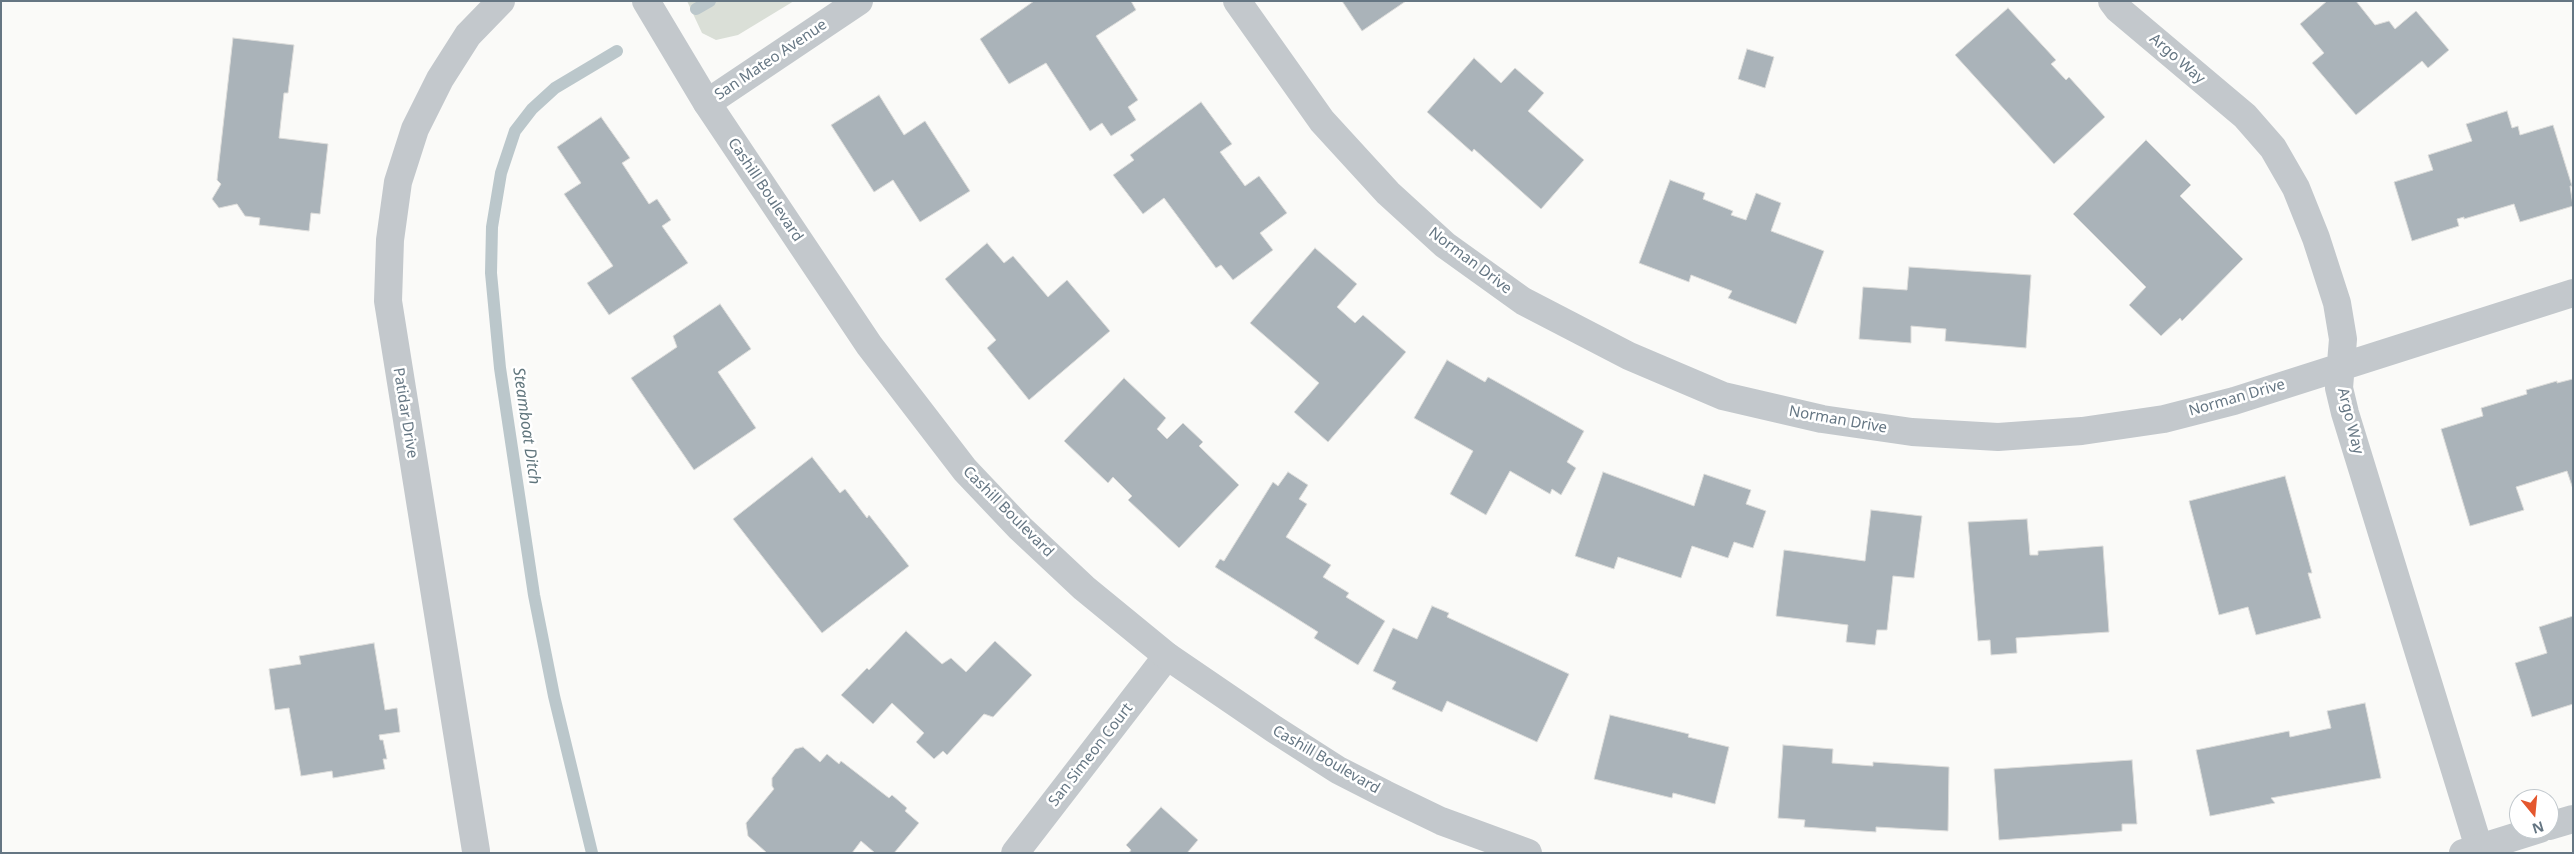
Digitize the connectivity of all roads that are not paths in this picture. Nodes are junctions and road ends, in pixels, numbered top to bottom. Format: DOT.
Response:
graph roads {
  1 [pos="501,1"];
  2 [pos="646,1"];
  3 [pos="860,1"];
  4 [pos="1237,1"];
  5 [pos="2112,1"];
  6 [pos="707,103"];
  7 [pos="2573,293"];
  8 [pos="2342,367"];
  9 [pos="1167,656"];
  10 [pos="2573,819"];
  11 [pos="2559,823"];
  12 [pos="2509,838"];
  13 [pos="2471,850"];
  14 [pos="476,851"];
  15 [pos="1015,853"];
  16 [pos="1528,853"];
  1 -- 14 [label="street, Patidar Drive"];
  2 -- 6 [label="street, Cashill Boulevard"];
  3 -- 6 [label="street, San Mateo Avenue"];
  4 -- 8 [label="street, Norman Drive"];
  5 -- 8 [label="street, Argo Way"];
  6 -- 9 [label="street, Cashill Boulevard"];
  7 -- 8 [label="street, Norman Drive"];
  8 -- 13 [label="street, Argo Way"];
  9 -- 15 [label="street, San Simeon Court"];
  9 -- 16 [label="street, Cashill Boulevard"];
  10 -- 11 [label="street"];
  12 -- 13 [label="street"];
}
